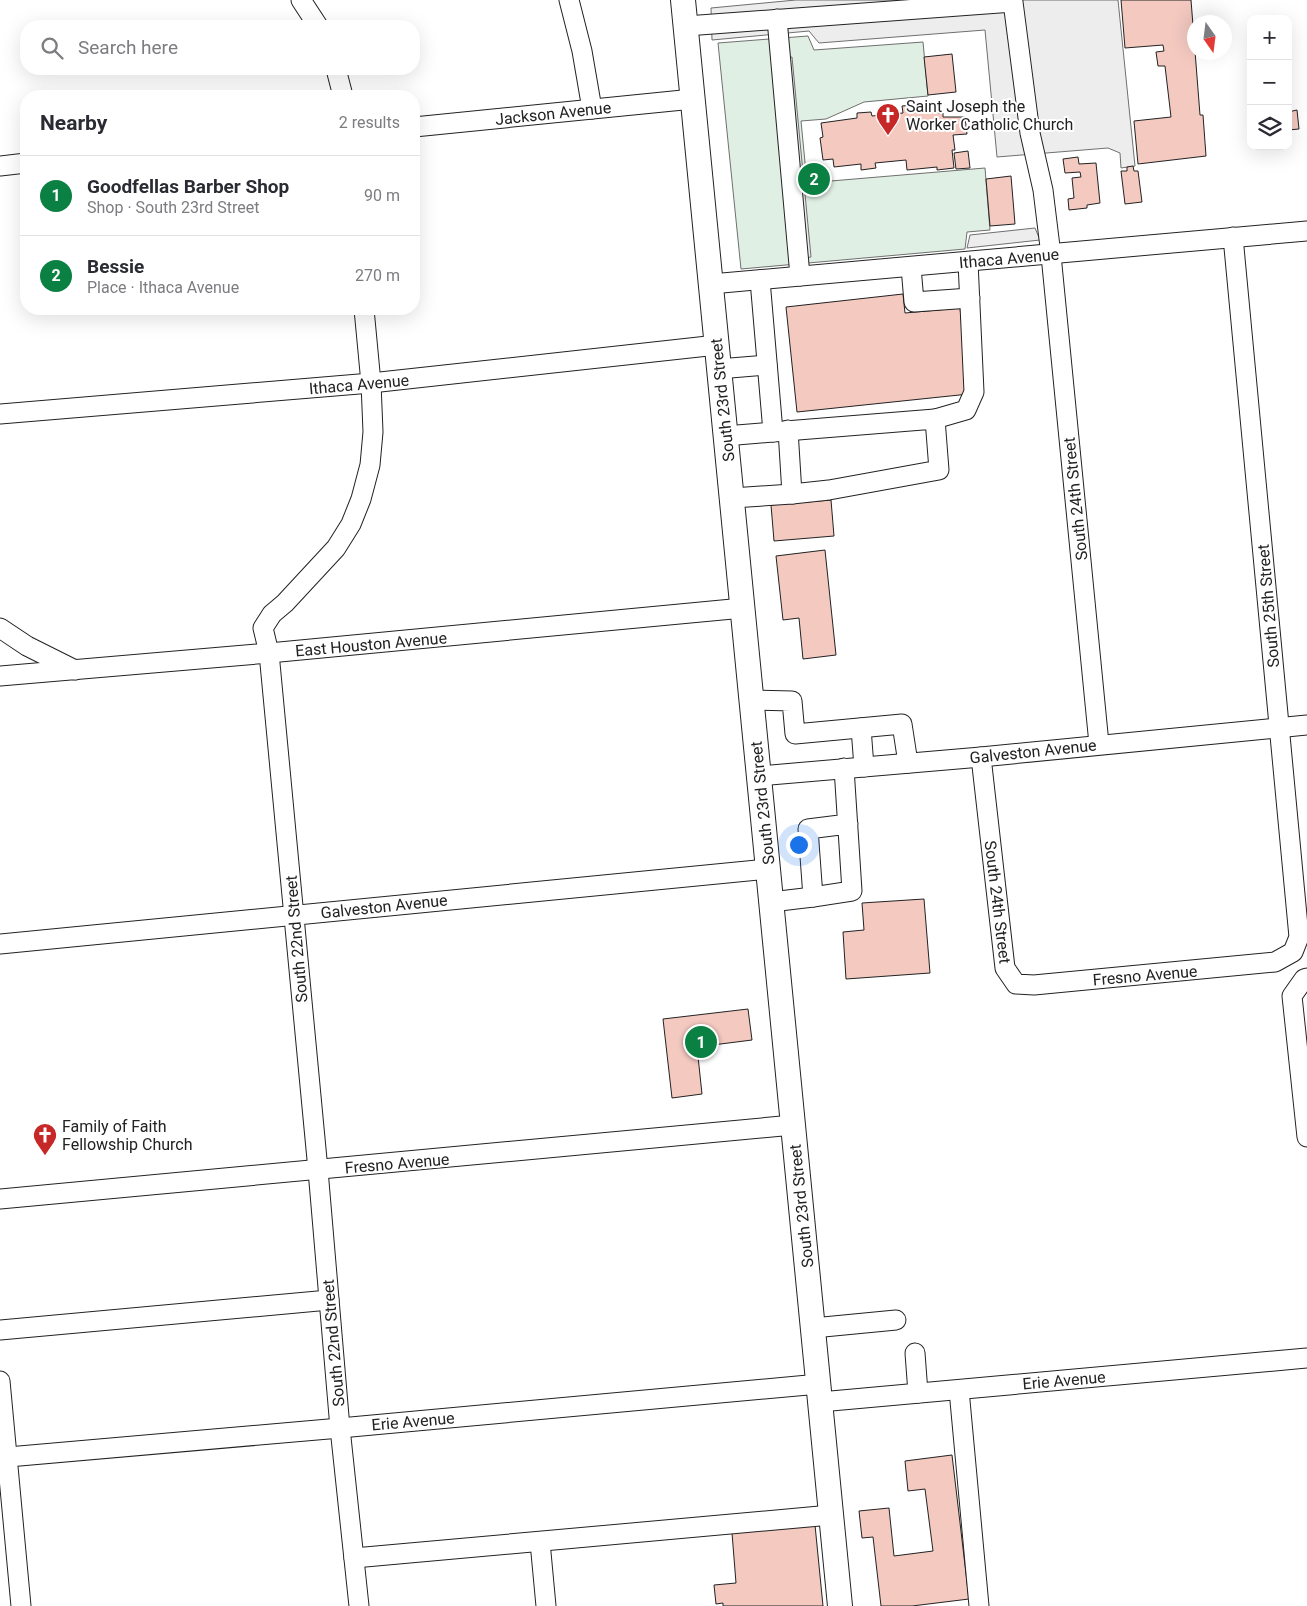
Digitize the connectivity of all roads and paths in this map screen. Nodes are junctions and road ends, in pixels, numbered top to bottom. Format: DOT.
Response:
graph roads {
  1 [pos="301,0"];
  2 [pos="570,0"];
  3 [pos="683,0"];
  4 [pos="778,19"];
  5 [pos="314,20"];
  6 [pos="686,26"];
  7 [pos="338,75"];
  8 [pos="341,90"];
  9 [pos="692,99"];
  10 [pos="592,109"];
  11 [pos="420,126"];
  12 [pos="20,164"];
  13 [pos="0,166"];
  14 [pos="1307,231"];
  15 [pos="1233,237"];
  16 [pos="1051,255"];
  17 [pos="968,262"];
  18 [pos="911,267"];
  19 [pos="800,276"];
  20 [pos="760,280"];
  21 [pos="711,284"];
  22 [pos="970,298"];
  23 [pos="365,315"];
  24 [pos="717,346"];
  25 [pos="767,365"];
  26 [pos="718,369"];
  27 [pos="371,383"];
  28 [pos="0,414"];
  29 [pos="935,419"];
  30 [pos="781,431"];
  31 [pos="725,436"];
  32 [pos="792,494"];
  33 [pos="732,498"];
  34 [pos="742,608"];
  35 [pos="0,628"];
  36 [pos="269,653"];
  37 [pos="76,670"];
  38 [pos="0,676"];
  39 [pos="752,700"];
  40 [pos="1307,725"];
  41 [pos="1279,727"];
  42 [pos="861,728"];
  43 [pos="1099,744"];
  44 [pos="981,757"];
  45 [pos="908,763"];
  46 [pos="864,767"];
  47 [pos="844,768"];
  48 [pos="759,776"];
  49 [pos="848,824"];
  50 [pos="768,869"];
  51 [pos="814,897"];
  52 [pos="771,902"];
  53 [pos="294,915"];
  54 [pos="0,944"];
  55 [pos="1275,962"];
  56 [pos="1307,978"];
  57 [pos="1016,984"];
  58 [pos="793,1125"];
  59 [pos="1306,1128"];
  60 [pos="318,1170"];
  61 [pos="0,1199"];
  62 [pos="330,1300"];
  63 [pos="896,1320"];
  64 [pos="813,1328"];
  65 [pos="0,1330"];
  66 [pos="915,1353"];
  67 [pos="1307,1358"];
  68 [pos="0,1381"];
  69 [pos="959,1390"];
  70 [pos="819,1393"];
  71 [pos="918,1393"];
  72 [pos="340,1428"];
  73 [pos="8,1457"];
  74 [pos="831,1515"];
  75 [pos="540,1542"];
  76 [pos="354,1558"];
  77 [pos="21,1606"];
  78 [pos="359,1606"];
  79 [pos="546,1606"];
  80 [pos="840,1606"];
  81 [pos="979,1606"];
  1 -- 5 [label="street"];
  2 -- 10 [label="street"];
  3 -- 6 [label="main road, South 23rd Street"];
  4 -- 6 [label="street"];
  4 -- 16 [label="street, South 24th Street"];
  4 -- 19 [label="street"];
  6 -- 9 [label="main road, South 23rd Street"];
  7 -- 8 [label="street"];
  9 -- 10 [label="street, Jackson Avenue"];
  9 -- 21 [label="main road, South 23rd Street"];
  10 -- 11 [label="street, Jackson Avenue"];
  12 -- 13 [label="street"];
  14 -- 15 [label="street, Ithaca Avenue"];
  15 -- 16 [label="street, Ithaca Avenue"];
  15 -- 41 [label="street, South 25th Street"];
  16 -- 17 [label="street, Ithaca Avenue"];
  16 -- 43 [label="street, South 24th Street"];
  17 -- 18 [label="street, Ithaca Avenue"];
  17 -- 22 [label="street"];
  18 -- 19 [label="street, Ithaca Avenue"];
  18 -- 22 [label="street"];
  19 -- 20 [label="street, Ithaca Avenue"];
  20 -- 21 [label="street, Ithaca Avenue"];
  20 -- 25 [label="street"];
  21 -- 24 [label="main road, South 23rd Street"];
  22 -- 29 [label="street"];
  23 -- 27 [label="street, South 22nd Street"];
  24 -- 26 [label="main road, South 23rd Street"];
  24 -- 27 [label="street, Ithaca Avenue"];
  25 -- 26 [label="street"];
  25 -- 30 [label="street"];
  26 -- 31 [label="main road, South 23rd Street"];
  27 -- 28 [label="street, Ithaca Avenue"];
  27 -- 36 [label="street, South 22nd Street"];
  29 -- 30 [label="street"];
  29 -- 32 [label="street"];
  30 -- 31 [label="street"];
  30 -- 32 [label="street"];
  31 -- 33 [label="main road, South 23rd Street"];
  32 -- 33 [label="street"];
  33 -- 34 [label="main road, South 23rd Street"];
  34 -- 36 [label="street, East Houston Avenue"];
  34 -- 39 [label="main road, South 23rd Street"];
  35 -- 37 [label="street"];
  36 -- 37 [label="street, East Houston Avenue"];
  36 -- 53 [label="street, South 22nd Street"];
  37 -- 38 [label="street, East Houston Avenue"];
  39 -- 42 [label="street"];
  39 -- 48 [label="main road, South 23rd Street"];
  40 -- 41 [label="street, Galveston Avenue"];
  41 -- 43 [label="street, Galveston Avenue"];
  41 -- 55 [label="street, South 25th Street"];
  42 -- 45 [label="street"];
  42 -- 46 [label="street"];
  43 -- 44 [label="street, Galveston Avenue"];
  44 -- 45 [label="street, Galveston Avenue"];
  44 -- 57 [label="street, South 24th Street"];
  45 -- 46 [label="street, Galveston Avenue"];
  46 -- 47 [label="street, Galveston Avenue"];
  47 -- 48 [label="street, Galveston Avenue"];
  47 -- 49 [label="street"];
  48 -- 50 [label="main road, South 23rd Street"];
  49 -- 51 [label="street"];
  49 -- 51 [label="street"];
  50 -- 52 [label="main road, South 23rd Street"];
  50 -- 53 [label="street, Galveston Avenue"];
  51 -- 52 [label="street"];
  52 -- 58 [label="main road, South 23rd Street"];
  53 -- 54 [label="street, Galveston Avenue"];
  53 -- 60 [label="street, South 22nd Street"];
  55 -- 57 [label="street, Fresno Avenue"];
  56 -- 59 [label="street"];
  58 -- 60 [label="street, Fresno Avenue"];
  58 -- 64 [label="main road, South 23rd Street"];
  60 -- 61 [label="street, Fresno Avenue"];
  60 -- 62 [label="street, South 22nd Street"];
  62 -- 65 [label="street"];
  62 -- 72 [label="street, South 22nd Street"];
  63 -- 64 [label="street"];
  64 -- 70 [label="main road, South 23rd Street"];
  66 -- 71 [label="street"];
  67 -- 69 [label="street, Erie Avenue"];
  68 -- 73 [label="street"];
  69 -- 71 [label="street, Erie Avenue"];
  69 -- 81 [label="street"];
  70 -- 71 [label="street, Erie Avenue"];
  70 -- 72 [label="street, Erie Avenue"];
  70 -- 74 [label="main road, South 23rd Street"];
  72 -- 73 [label="street, Erie Avenue"];
  72 -- 76 [label="street, South 22nd Street"];
  73 -- 77 [label="street"];
  74 -- 75 [label="street"];
  74 -- 80 [label="main road, South 23rd Street"];
  75 -- 76 [label="street"];
  75 -- 79 [label="street"];
  76 -- 78 [label="street, South 22nd Street"];
}
